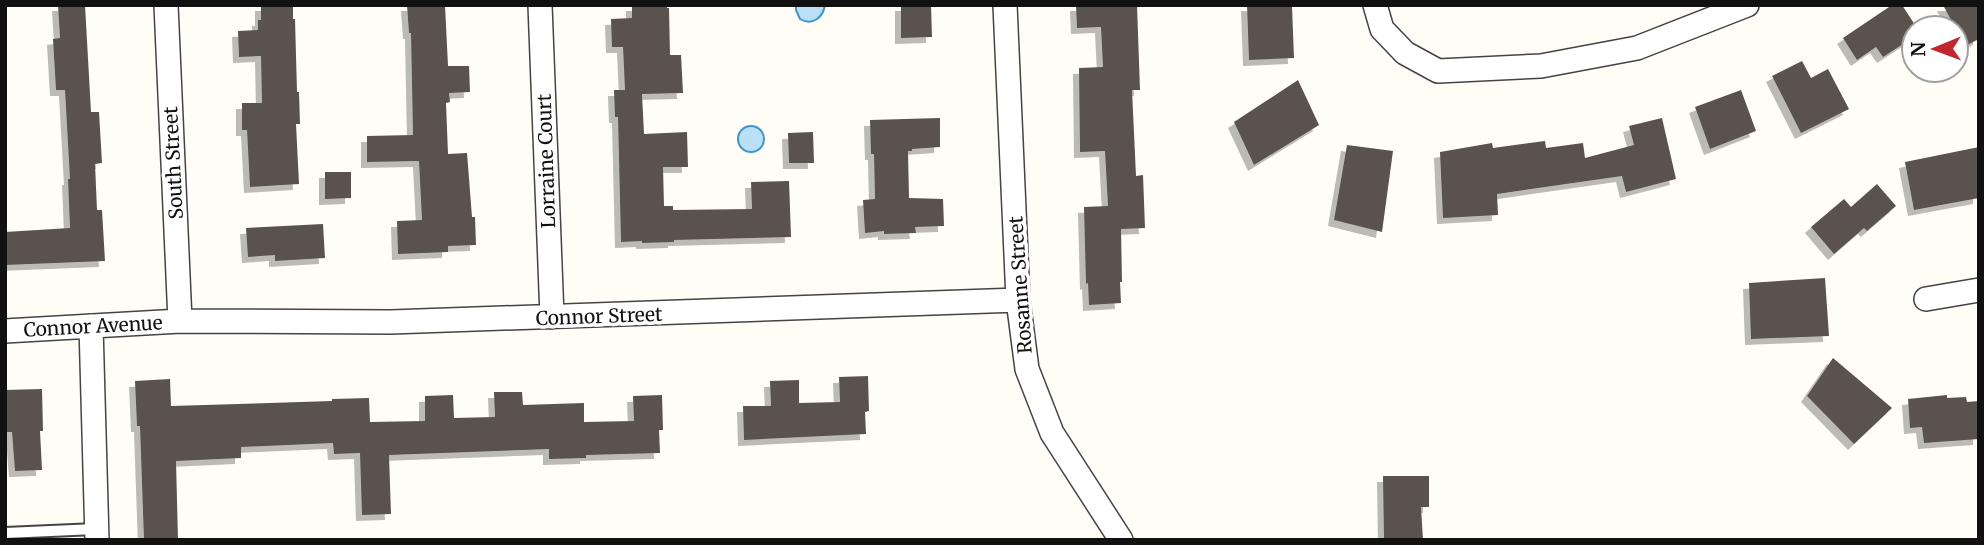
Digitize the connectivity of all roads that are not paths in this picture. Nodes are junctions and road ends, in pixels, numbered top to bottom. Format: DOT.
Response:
graph roads {
  1 [pos="166,5"];
  2 [pos="540,5"];
  3 [pos="1005,5"];
  4 [pos="1375,5"];
  5 [pos="1747,5"];
  6 [pos="1979,290"];
  7 [pos="1926,299"];
  8 [pos="1018,300"];
  9 [pos="552,317"];
  10 [pos="180,321"];
  11 [pos="91,326"];
  12 [pos="5,331"];
  13 [pos="5,533"];
  14 [pos="96,534"];
  15 [pos="1121,540"];
  1 -- 10 [label="street, South Street"];
  2 -- 9 [label="street, Lorraine Court"];
  3 -- 8 [label="street, Rosanne Street"];
  4 -- 5 [label="street"];
  6 -- 7 [label="street"];
  8 -- 9 [label="street, Connor Street"];
  8 -- 15 [label="street, Rosanne Street"];
  9 -- 10 [label="street, Connor Street"];
  10 -- 11 [label="street, Connor Avenue"];
  11 -- 12 [label="street, Connor Avenue"];
  11 -- 14 [label="street"];
  13 -- 14 [label="lane"];
}
